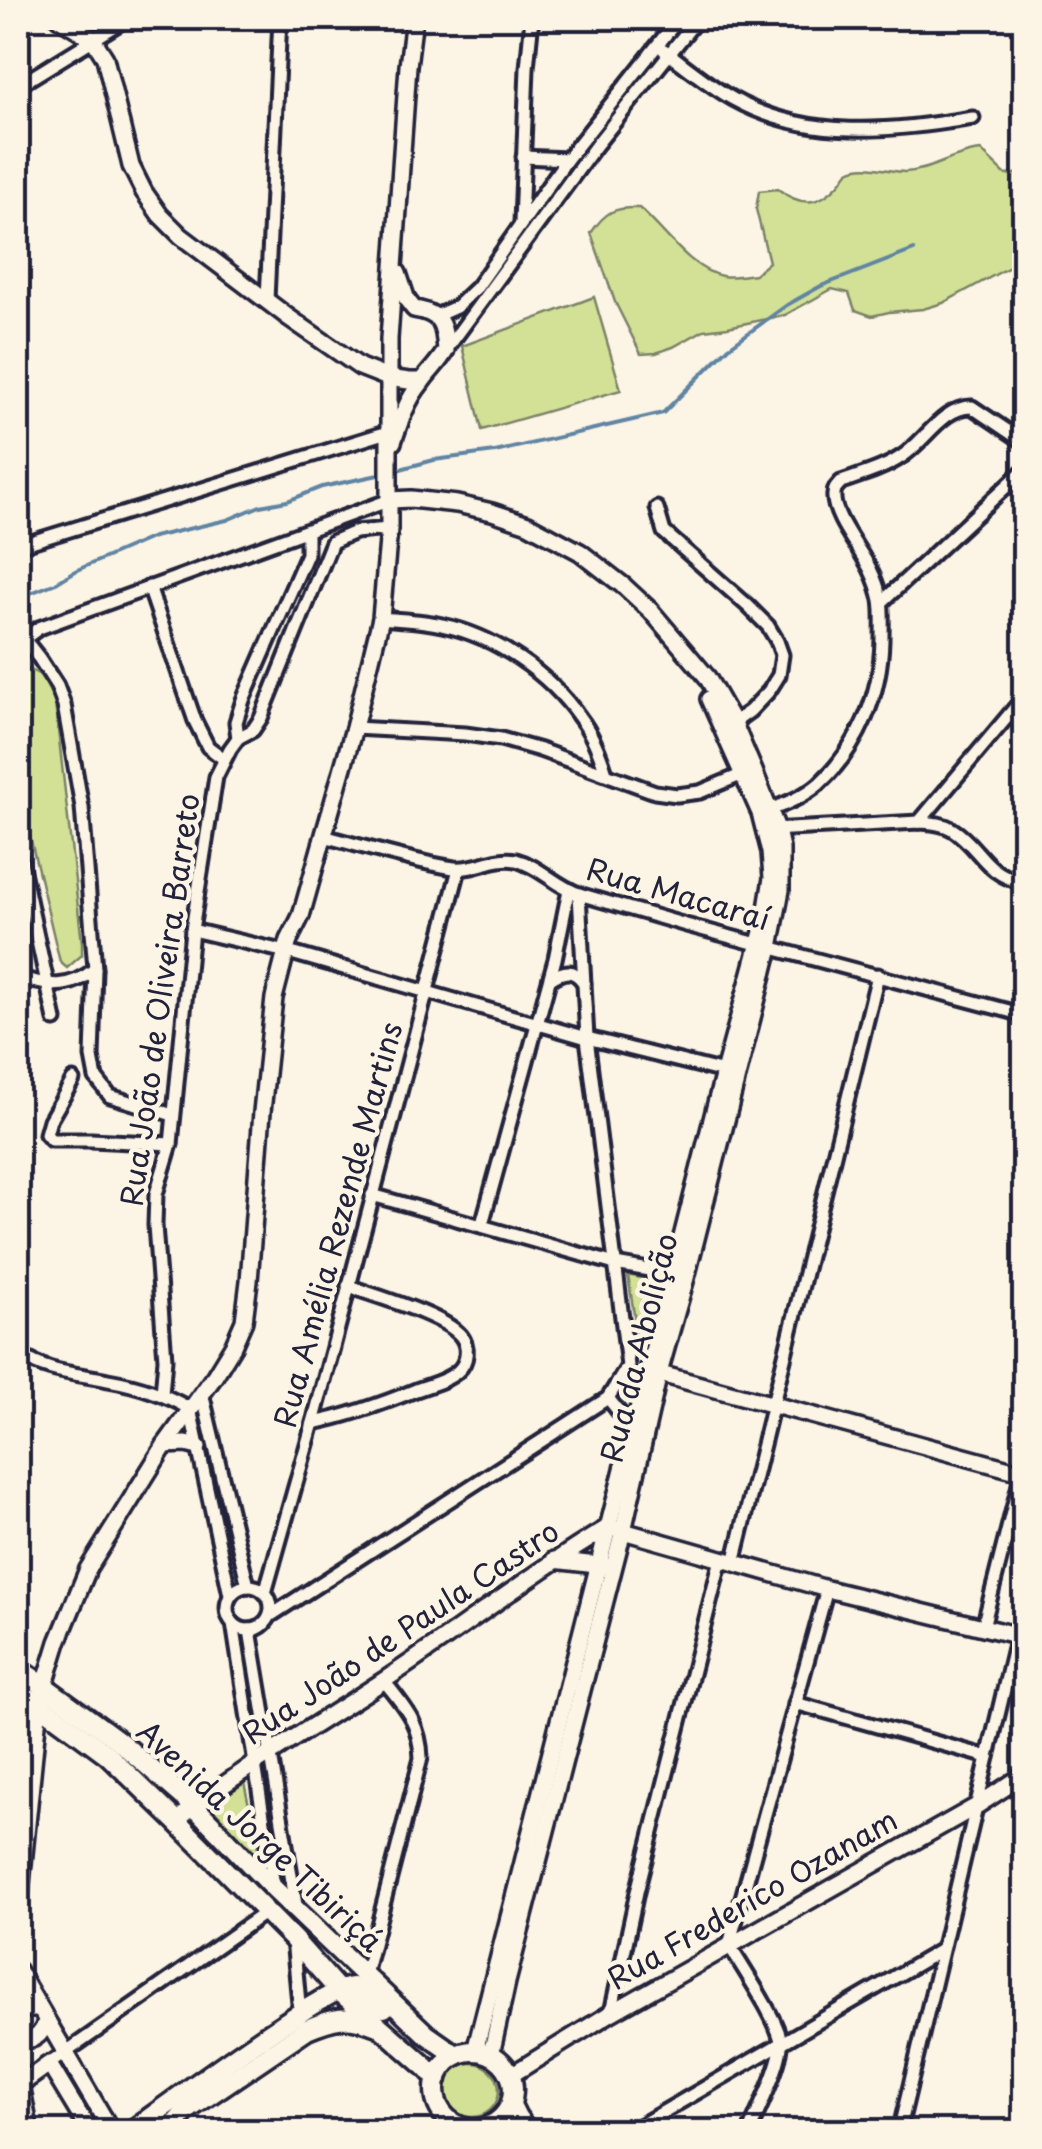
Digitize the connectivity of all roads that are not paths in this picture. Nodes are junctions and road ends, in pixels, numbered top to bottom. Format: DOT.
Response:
graph roads {
  1 [pos="59,18"];
  2 [pos="128,18"];
  3 [pos="280,18"];
  4 [pos="414,18"];
  5 [pos="532,18"];
  6 [pos="679,18"];
  7 [pos="698,18"];
  8 [pos="93,38"];
  9 [pos="658,46"];
  10 [pos="670,54"];
  11 [pos="18,86"];
  12 [pos="973,118"];
  13 [pos="523,157"];
  14 [pos="568,160"];
  15 [pos="522,223"];
  16 [pos="395,260"];
  17 [pos="267,300"];
  18 [pos="414,309"];
  19 [pos="436,316"];
  20 [pos="390,321"];
  21 [pos="446,350"];
  22 [pos="388,378"];
  23 [pos="422,380"];
  24 [pos="388,432"];
  25 [pos="1024,442"];
  26 [pos="390,453"];
  27 [pos="1024,470"];
  28 [pos="390,493"];
  29 [pos="657,508"];
  30 [pos="339,520"];
  31 [pos="389,529"];
  32 [pos="306,532"];
  33 [pos="332,542"];
  34 [pos="18,546"];
  35 [pos="149,587"];
  36 [pos="882,602"];
  37 [pos="381,618"];
  38 [pos="21,643"];
  39 [pos="1024,697"];
  40 [pos="729,726"];
  41 [pos="354,728"];
  42 [pos="238,738"];
  43 [pos="224,759"];
  44 [pos="606,773"];
  45 [pos="743,774"];
  46 [pos="765,812"];
  47 [pos="920,822"];
  48 [pos="771,830"];
  49 [pos="323,836"];
  50 [pos="18,848"];
  51 [pos="459,869"];
  52 [pos="1024,883"];
  53 [pos="574,892"];
  54 [pos="192,930"];
  55 [pos="764,945"];
  56 [pos="290,953"];
  57 [pos="95,969"];
  58 [pos="878,976"];
  59 [pos="18,977"];
  60 [pos="549,980"];
  61 [pos="584,983"];
  62 [pos="48,986"];
  63 [pos="426,992"];
  64 [pos="1024,1016"];
  65 [pos="55,1020"];
  66 [pos="536,1024"];
  67 [pos="587,1038"];
  68 [pos="730,1074"];
  69 [pos="74,1080"];
  70 [pos="173,1115"];
  71 [pos="172,1144"];
  72 [pos="372,1194"];
  73 [pos="482,1224"];
  74 [pos="615,1264"];
  75 [pos="672,1274"];
  76 [pos="348,1286"];
  77 [pos="18,1352"];
  78 [pos="654,1372"];
  79 [pos="162,1394"];
  80 [pos="202,1394"];
  81 [pos="608,1398"];
  82 [pos="772,1404"];
  83 [pos="190,1409"];
  84 [pos="312,1423"];
  85 [pos="634,1431"];
  86 [pos="165,1445"];
  87 [pos="198,1447"];
  88 [pos="1024,1470"];
  89 [pos="616,1529"];
  90 [pos="554,1560"];
  91 [pos="727,1561"];
  92 [pos="606,1566"];
  93 [pos="248,1586"];
  94 [pos="826,1588"];
  95 [pos="265,1592"];
  96 [pos="230,1595"];
  97 [pos="270,1616"];
  98 [pos="233,1623"];
  99 [pos="983,1627"];
  100 [pos="250,1630"];
  101 [pos="1021,1636"];
  102 [pos="18,1668"];
  103 [pos="384,1681"];
  104 [pos="44,1686"];
  105 [pos="18,1691"];
  106 [pos="39,1704"];
  107 [pos="795,1704"];
  108 [pos="270,1755"];
  109 [pos="988,1757"];
  110 [pos="255,1765"];
  111 [pos="1024,1775"];
  112 [pos="194,1806"];
  113 [pos="974,1807"];
  114 [pos="176,1821"];
  115 [pos="275,1890"];
  116 [pos="297,1910"];
  117 [pos="266,1912"];
  118 [pos="18,1914"];
  119 [pos="293,1939"];
  120 [pos="729,1945"];
  121 [pos="941,1950"];
  122 [pos="18,1972"];
  123 [pos="366,1975"];
  124 [pos="338,1991"];
  125 [pos="18,2012"];
  126 [pos="610,2013"];
  127 [pos="300,2014"];
  128 [pos="43,2015"];
  129 [pos="383,2028"];
  130 [pos="426,2034"];
  131 [pos="18,2038"];
  132 [pos="781,2041"];
  133 [pos="64,2052"];
  134 [pos="474,2054"];
  135 [pos="49,2064"];
  136 [pos="511,2075"];
  137 [pos="19,2077"];
  138 [pos="437,2079"];
  139 [pos="21,2104"];
  140 [pos="511,2105"];
  141 [pos="447,2125"];
  142 [pos="486,2130"];
  143 [pos="30,2132"];
  144 [pos="90,2132"];
  145 [pos="112,2132"];
  146 [pos="130,2132"];
  147 [pos="168,2132"];
  148 [pos="528,2132"];
  149 [pos="628,2132"];
  150 [pos="750,2132"];
  151 [pos="899,2132"];
  1 -- 8 [label="main road"];
  2 -- 8 [label="street"];
  3 -- 17 [label="street"];
  4 -- 16 [label="main road"];
  5 -- 13 [label="street"];
  6 -- 9 [label="street"];
  7 -- 10 [label="street"];
  8 -- 11 [label="street"];
  8 -- 17 [label="main road"];
  9 -- 10 [label="street"];
  9 -- 14 [label="street"];
  10 -- 12 [label="street"];
  10 -- 21 [label="street"];
  13 -- 14 [label="street"];
  13 -- 15 [label="street"];
  14 -- 15 [label="street"];
  15 -- 19 [label="street"];
  16 -- 18 [label="main road"];
  16 -- 20 [label="main road"];
  17 -- 22 [label="main road"];
  18 -- 19 [label="main road"];
  18 -- 20 [label="main road"];
  19 -- 21 [label="main road"];
  20 -- 22 [label="main road"];
  21 -- 23 [label="main road"];
  22 -- 23 [label="main road"];
  22 -- 24 [label="main road"];
  23 -- 26 [label="main road"];
  24 -- 26 [label="main road"];
  24 -- 34 [label="street"];
  25 -- 36 [label="street"];
  26 -- 28 [label="main road"];
  27 -- 36 [label="street"];
  28 -- 30 [label="street"];
  28 -- 31 [label="main road"];
  28 -- 40 [label="main road, Rua da Abolição"];
  29 -- 40 [label="street"];
  30 -- 32 [label="street"];
  30 -- 33 [label="street, Rua João de Oliveira Barreto"];
  31 -- 33 [label="street"];
  31 -- 37 [label="main road"];
  32 -- 35 [label="street"];
  32 -- 42 [label="street, Rua João de Oliveira Barreto"];
  33 -- 42 [label="street, Rua João de Oliveira Barreto"];
  35 -- 38 [label="street"];
  35 -- 43 [label="street"];
  36 -- 46 [label="street"];
  37 -- 41 [label="main road"];
  37 -- 44 [label="street"];
  38 -- 57 [label="street"];
  39 -- 47 [label="street"];
  40 -- 45 [label="main road, Rua da Abolição"];
  40 -- 46 [label="main road, Rua da Abolição"];
  41 -- 44 [label="street"];
  41 -- 49 [label="main road"];
  42 -- 43 [label="street, Rua João de Oliveira Barreto"];
  43 -- 54 [label="street, Rua João de Oliveira Barreto"];
  44 -- 45 [label="street"];
  45 -- 46 [label="main road, Rua da Abolição"];
  46 -- 48 [label="main road, Rua da Abolição"];
  47 -- 48 [label="street"];
  47 -- 52 [label="street"];
  48 -- 55 [label="main road, Rua da Abolição"];
  49 -- 51 [label="street, Rua Macaraí"];
  49 -- 56 [label="main road"];
  50 -- 62 [label="street"];
  51 -- 53 [label="street, Rua Macaraí"];
  51 -- 63 [label="street, Rua Amélia Rezende Martins"];
  53 -- 55 [label="street, Rua Macaraí"];
  53 -- 60 [label="street"];
  53 -- 61 [label="street"];
  54 -- 56 [label="street"];
  54 -- 70 [label="street, Rua João de Oliveira Barreto"];
  55 -- 58 [label="street, Rua Macaraí"];
  55 -- 68 [label="main road, Rua da Abolição"];
  56 -- 63 [label="street"];
  56 -- 80 [label="main road"];
  57 -- 62 [label="street"];
  57 -- 70 [label="street"];
  58 -- 64 [label="street, Rua Macaraí"];
  58 -- 82 [label="street"];
  59 -- 62 [label="street"];
  60 -- 61 [label="street"];
  60 -- 66 [label="street"];
  61 -- 67 [label="street"];
  62 -- 65 [label="street"];
  63 -- 66 [label="street"];
  63 -- 72 [label="street, Rua Amélia Rezende Martins"];
  66 -- 67 [label="street"];
  66 -- 73 [label="street"];
  67 -- 68 [label="street"];
  67 -- 74 [label="street"];
  68 -- 75 [label="main road, Rua da Abolição"];
  68 -- 78 [label="main road, Rua da Abolição"];
  69 -- 71 [label="street"];
  70 -- 71 [label="street, Rua João de Oliveira Barreto"];
  71 -- 79 [label="street, Rua João de Oliveira Barreto"];
  72 -- 73 [label="street"];
  72 -- 76 [label="street, Rua Amélia Rezende Martins"];
  73 -- 74 [label="street"];
  74 -- 75 [label="street"];
  74 -- 81 [label="street"];
  75 -- 78 [label="main road, Rua da Abolição"];
  76 -- 84 [label="street, Rua Amélia Rezende Martins"];
  76 -- 84 [label="street"];
  77 -- 79 [label="street"];
  78 -- 82 [label="main road"];
  78 -- 85 [label="main road, Rua da Abolição"];
  78 -- 89 [label="main road, Rua da Abolição"];
  79 -- 83 [label="street"];
  80 -- 83 [label="main road"];
  80 -- 93 [label="street"];
  81 -- 85 [label="street"];
  81 -- 97 [label="street"];
  82 -- 88 [label="main road"];
  82 -- 91 [label="street"];
  83 -- 86 [label="main road"];
  83 -- 87 [label="street"];
  84 -- 95 [label="street, Rua Amélia Rezende Martins"];
  85 -- 89 [label="main road, Rua da Abolição"];
  86 -- 87 [label="main road"];
  86 -- 104 [label="main road"];
  87 -- 96 [label="street"];
  88 -- 99 [label="street"];
  89 -- 90 [label="main road, Rua João de Paula Castro"];
  89 -- 91 [label="main road"];
  89 -- 92 [label="main road, Rua da Abolição"];
  90 -- 92 [label="main road"];
  90 -- 103 [label="main road, Rua João de Paula Castro"];
  91 -- 94 [label="main road"];
  91 -- 126 [label="street"];
  92 -- 134 [label="main road, Rua da Abolição"];
  93 -- 95 [label="street"];
  93 -- 96 [label="street"];
  94 -- 99 [label="main road"];
  94 -- 107 [label="street"];
  95 -- 97 [label="street"];
  96 -- 98 [label="street"];
  97 -- 100 [label="street"];
  98 -- 100 [label="street"];
  98 -- 110 [label="street"];
  99 -- 101 [label="main road"];
  100 -- 108 [label="street"];
  101 -- 109 [label="street"];
  102 -- 104 [label="main road, Avenida Jorge Tibiriçá"];
  103 -- 108 [label="main road, Rua João de Paula Castro"];
  103 -- 123 [label="street"];
  104 -- 106 [label="main road"];
  104 -- 112 [label="main road, Avenida Jorge Tibiriçá"];
  105 -- 106 [label="main road, Avenida Jorge Tibiriçá"];
  106 -- 114 [label="main road, Avenida Jorge Tibiriçá"];
  106 -- 118 [label="main road"];
  107 -- 109 [label="street"];
  107 -- 120 [label="street"];
  108 -- 110 [label="main road, Rua João de Paula Castro"];
  108 -- 116 [label="street"];
  109 -- 113 [label="street"];
  110 -- 112 [label="main road, Rua João de Paula Castro"];
  110 -- 115 [label="street"];
  111 -- 113 [label="main road, Rua Frederico Ozanam"];
  112 -- 114 [label="main road, Rua João de Paula Castro"];
  112 -- 115 [label="main road, Avenida Jorge Tibiriçá"];
  113 -- 120 [label="main road, Rua Frederico Ozanam"];
  113 -- 121 [label="street"];
  114 -- 117 [label="main road, Avenida Jorge Tibiriçá"];
  115 -- 116 [label="main road, Avenida Jorge Tibiriçá"];
  116 -- 123 [label="main road, Avenida Jorge Tibiriçá"];
  117 -- 119 [label="main road, Avenida Jorge Tibiriçá"];
  117 -- 133 [label="street"];
  119 -- 124 [label="main road, Avenida Jorge Tibiriçá"];
  119 -- 127 [label="street"];
  120 -- 126 [label="main road, Rua Frederico Ozanam"];
  120 -- 132 [label="street"];
  121 -- 132 [label="street"];
  121 -- 151 [label="street"];
  122 -- 128 [label="main road"];
  123 -- 130 [label="main road, Avenida Jorge Tibiriçá"];
  124 -- 127 [label="main road"];
  124 -- 129 [label="main road, Avenida Jorge Tibiriçá"];
  124 -- 130 [label="main road"];
  125 -- 128 [label="main road"];
  126 -- 136 [label="main road, Rua Frederico Ozanam"];
  127 -- 146 [label="main road"];
  128 -- 131 [label="main road"];
  128 -- 133 [label="main road"];
  129 -- 138 [label="main road, Avenida Jorge Tibiriçá"];
  129 -- 147 [label="main road"];
  130 -- 134 [label="main road, Avenida Jorge Tibiriçá"];
  132 -- 149 [label="street"];
  132 -- 150 [label="street"];
  133 -- 135 [label="street"];
  133 -- 145 [label="main road"];
  134 -- 136 [label="main road"];
  134 -- 138 [label="main road"];
  135 -- 137 [label="main road"];
  135 -- 144 [label="main road"];
  136 -- 140 [label="main road"];
  137 -- 139 [label="main road"];
  138 -- 141 [label="main road"];
  139 -- 143 [label="main road"];
  140 -- 142 [label="main road"];
  140 -- 148 [label="main road"];
  141 -- 142 [label="main road"];
}
